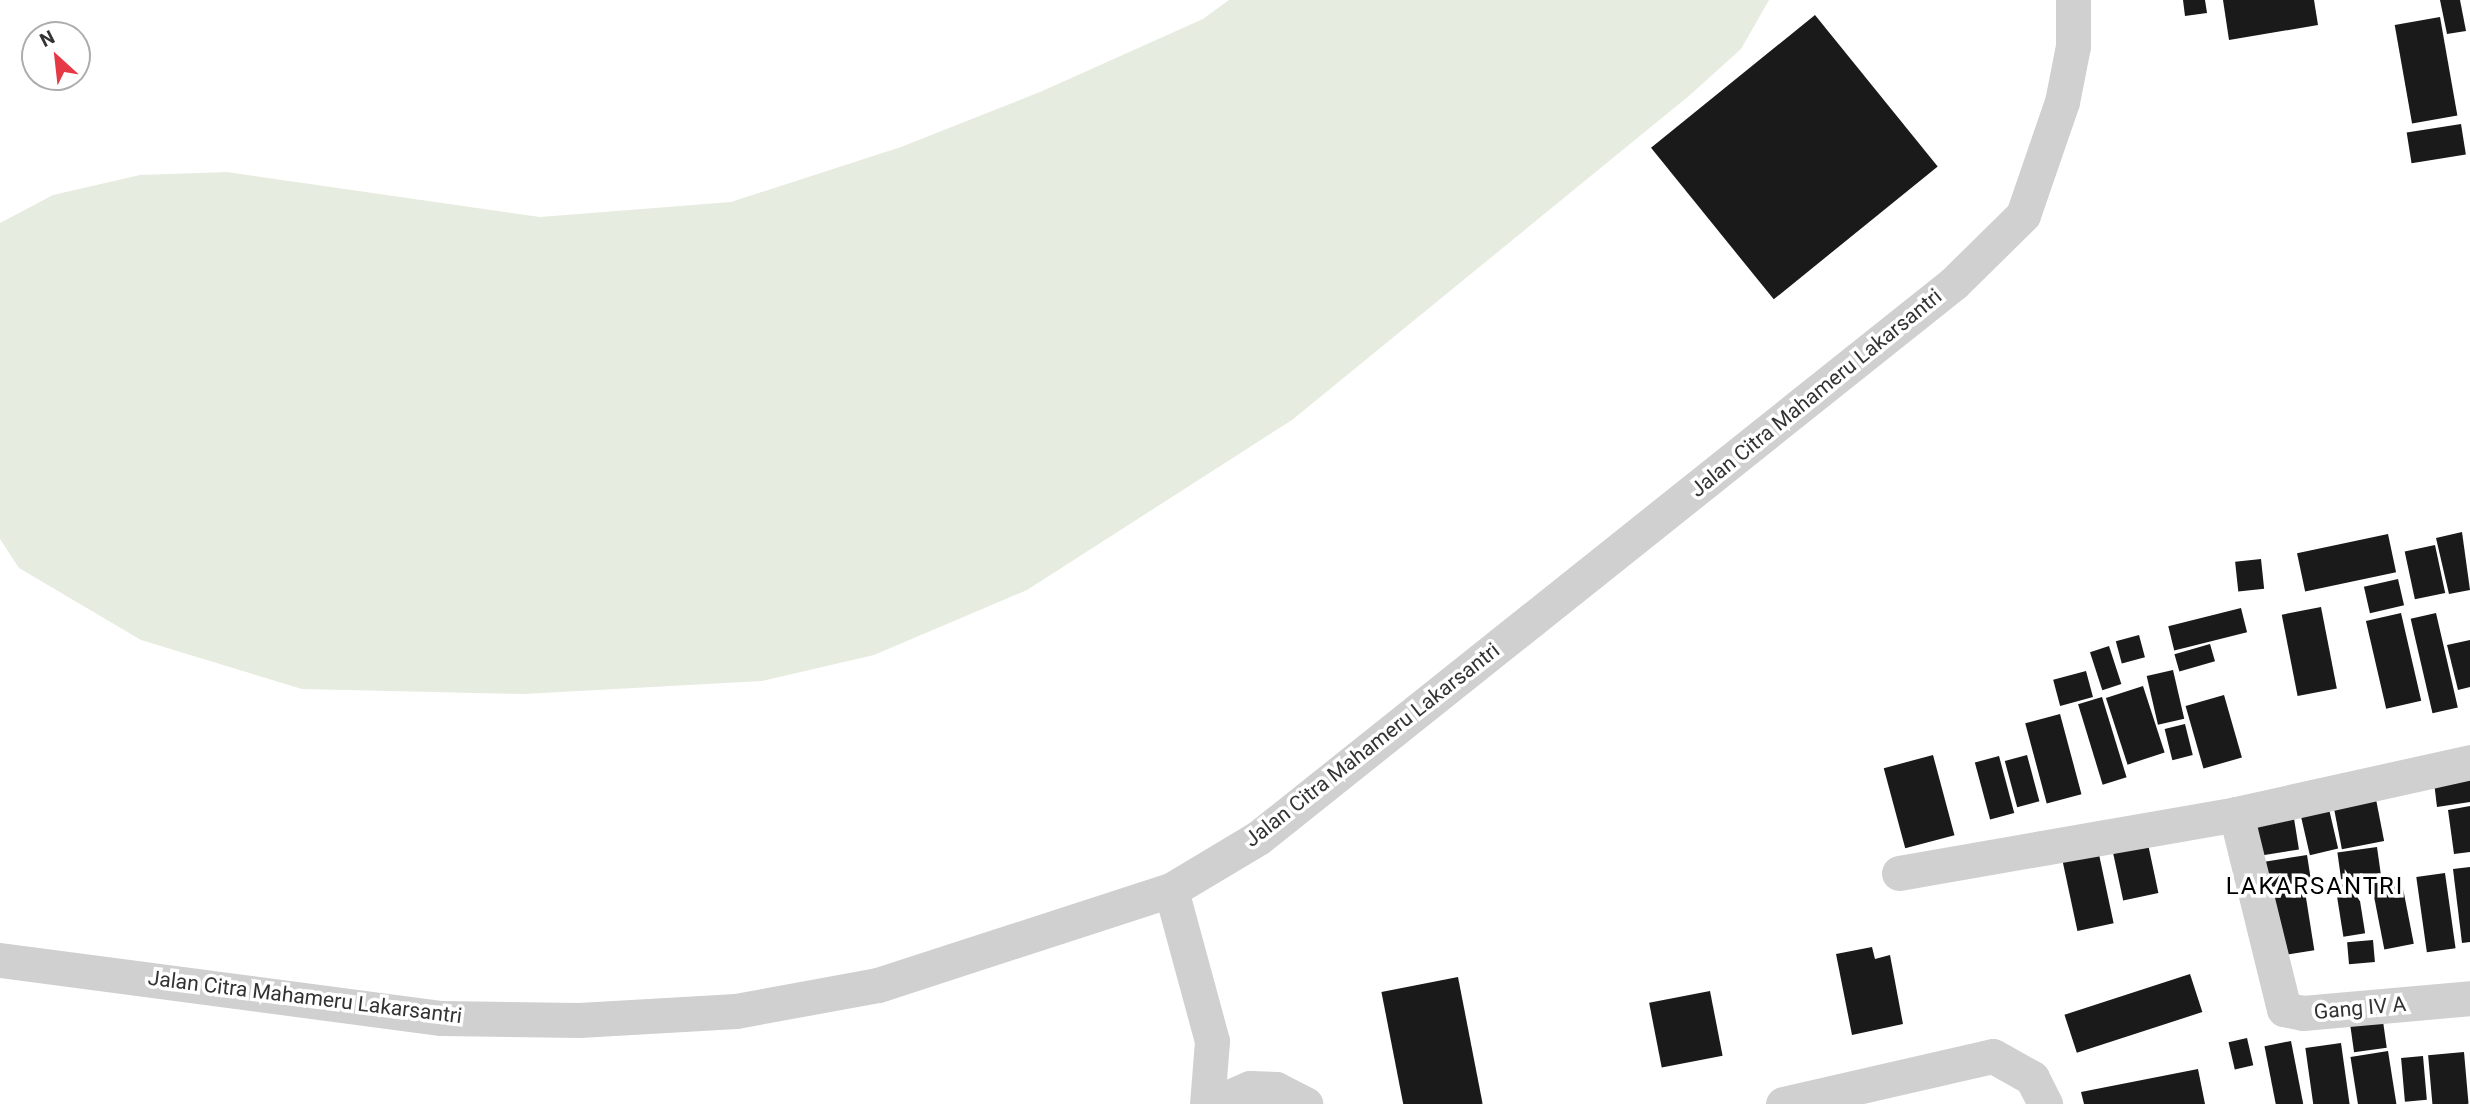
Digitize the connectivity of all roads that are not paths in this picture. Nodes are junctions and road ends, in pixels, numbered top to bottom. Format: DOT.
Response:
graph roads {
  1 [pos="2073,0"];
  2 [pos="2470,762"];
  3 [pos="2235,814"];
  4 [pos="1899,873"];
  5 [pos="1171,890"];
  6 [pos="0,960"];
  7 [pos="2470,998"];
  8 [pos="1212,1041"];
  9 [pos="1250,1088"];
  10 [pos="1207,1104"];
  11 [pos="1213,1104"];
  12 [pos="1305,1104"];
  13 [pos="1783,1104"];
  14 [pos="2045,1104"];
  1 -- 5 [label="street, Jalan Citra Mahameru Lakarsantri"];
  2 -- 3 [label="street"];
  3 -- 4 [label="street"];
  3 -- 7 [label="street, Gang IV A"];
  5 -- 6 [label="street, Jalan Citra Mahameru Lakarsantri"];
  5 -- 8 [label="street"];
  8 -- 9 [label="street"];
  8 -- 10 [label="street"];
  9 -- 11 [label="street"];
  9 -- 12 [label="street"];
  13 -- 14 [label="street"];
}
